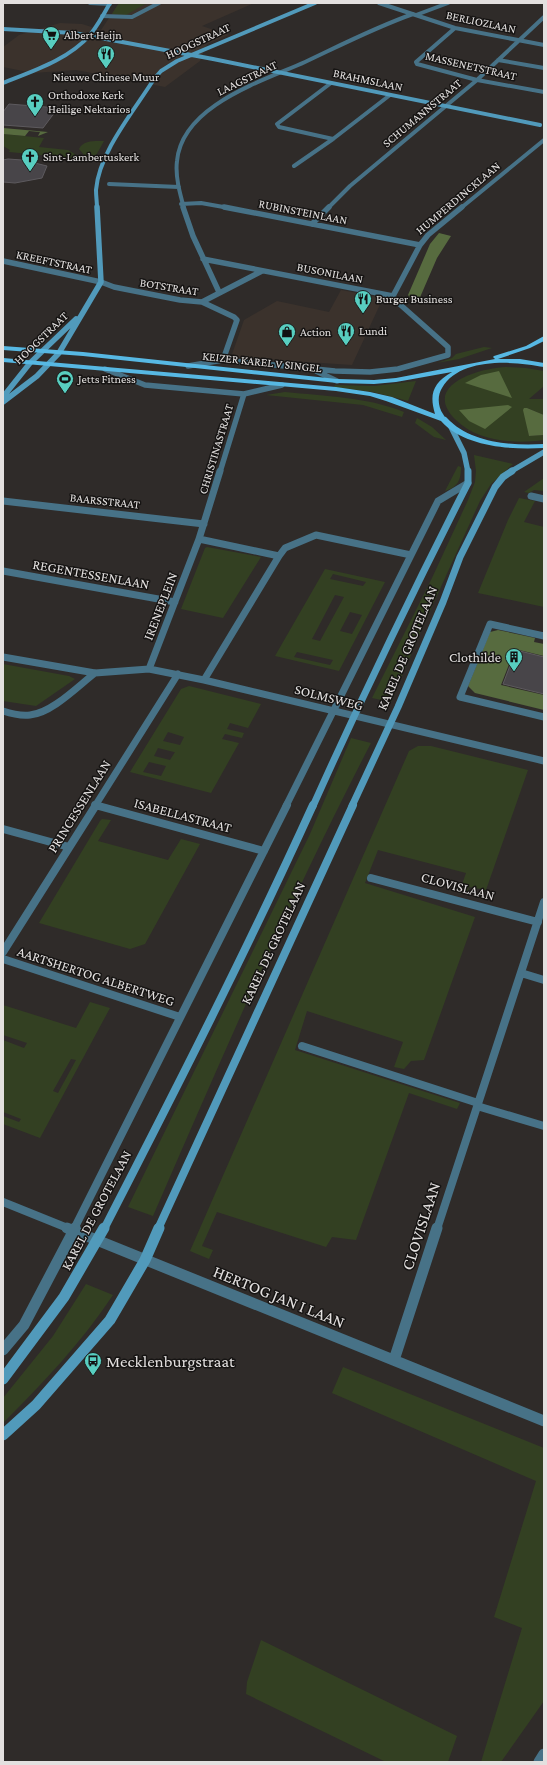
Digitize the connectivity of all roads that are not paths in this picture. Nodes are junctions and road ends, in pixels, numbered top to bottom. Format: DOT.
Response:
graph roads {
  1 [pos="90,3"];
  2 [pos="159,3"];
  3 [pos="314,3"];
  4 [pos="379,3"];
  5 [pos="448,3"];
  6 [pos="110,4"];
  7 [pos="414,14"];
  8 [pos="102,16"];
  9 [pos="543,18"];
  10 [pos="455,28"];
  11 [pos="3,29"];
  12 [pos="89,36"];
  13 [pos="519,40"];
  14 [pos="544,45"];
  15 [pos="192,55"];
  16 [pos="498,60"];
  17 [pos="544,68"];
  18 [pos="281,72"];
  19 [pos="477,80"];
  20 [pos="3,83"];
  21 [pos="331,83"];
  22 [pos="544,92"];
  23 [pos="390,95"];
  24 [pos="445,107"];
  25 [pos="542,124"];
  26 [pos="544,130"];
  27 [pos="333,139"];
  28 [pos="544,140"];
  29 [pos="294,166"];
  30 [pos="109,184"];
  31 [pos="179,187"];
  32 [pos="182,204"];
  33 [pos="312,224"];
  34 [pos="420,245"];
  35 [pos="203,259"];
  36 [pos="3,261"];
  37 [pos="262,271"];
  38 [pos="101,282"];
  39 [pos="220,292"];
  40 [pos="393,296"];
  41 [pos="202,302"];
  42 [pos="81,314"];
  43 [pos="544,338"];
  44 [pos="3,348"];
  45 [pos="41,351"];
  46 [pos="60,353"];
  47 [pos="3,360"];
  48 [pos="223,360"];
  49 [pos="30,363"];
  50 [pos="49,365"];
  51 [pos="544,365"];
  52 [pos="188,366"];
  53 [pos="471,366"];
  54 [pos="310,368"];
  55 [pos="463,368"];
  56 [pos="105,369"];
  57 [pos="337,381"];
  58 [pos="282,384"];
  59 [pos="244,394"];
  60 [pos="3,397"];
  61 [pos="3,402"];
  62 [pos="448,422"];
  63 [pos="544,446"];
  64 [pos="544,452"];
  65 [pos="468,483"];
  66 [pos="531,496"];
  67 [pos="544,499"];
  68 [pos="3,501"];
  69 [pos="204,524"];
  70 [pos="199,539"];
  71 [pos="411,555"];
  72 [pos="279,556"];
  73 [pos="3,571"];
  74 [pos="175,602"];
  75 [pos="544,636"];
  76 [pos="3,657"];
  77 [pos="149,669"];
  78 [pos="94,673"];
  79 [pos="178,674"];
  80 [pos="204,680"];
  81 [pos="3,711"];
  82 [pos="333,711"];
  83 [pos="353,716"];
  84 [pos="544,717"];
  85 [pos="388,725"];
  86 [pos="544,761"];
  87 [pos="95,805"];
  88 [pos="3,829"];
  89 [pos="69,847"];
  90 [pos="264,850"];
  91 [pos="371,878"];
  92 [pos="544,902"];
  93 [pos="538,922"];
  94 [pos="3,952"];
  95 [pos="3,960"];
  96 [pos="521,973"];
  97 [pos="544,980"];
  98 [pos="180,1018"];
  99 [pos="302,1046"];
  100 [pos="478,1104"];
  101 [pos="544,1126"];
  102 [pos="3,1202"];
  103 [pos="73,1231"];
  104 [pos="98,1240"];
  105 [pos="145,1260"];
  106 [pos="3,1350"];
  107 [pos="394,1360"];
  108 [pos="3,1379"];
  109 [pos="544,1421"];
  110 [pos="3,1435"];
  111 [pos="544,1754"];
  112 [pos="539,1762"];
  1 -- 6 [label="street"];
  2 -- 8 [label="street"];
  3 -- 15 [label="street, HOOGSTRAAT"];
  4 -- 7 [label="street, BERLIOZLAAN"];
  5 -- 7 [label="street, LAAGSTRAAT"];
  6 -- 8 [label="street"];
  7 -- 10 [label="street, BERLIOZLAAN"];
  7 -- 18 [label="street, LAAGSTRAAT"];
  8 -- 12 [label="street"];
  9 -- 13 [label="street, SCHUMANNSTRAAT"];
  10 -- 13 [label="street, BERLIOZLAAN"];
  10 -- 19 [label="street, MASSENETSTRAAT"];
  11 -- 12 [label="street, BRAHMSLAAN"];
  12 -- 15 [label="street, BRAHMSLAAN"];
  12 -- 20 [label="street"];
  13 -- 14 [label="street, BERLIOZLAAN"];
  13 -- 16 [label="street, SCHUMANNSTRAAT"];
  15 -- 18 [label="street, BRAHMSLAAN"];
  15 -- 38 [label="street, HOOGSTRAAT"];
  16 -- 17 [label="street"];
  16 -- 19 [label="street, SCHUMANNSTRAAT"];
  18 -- 21 [label="street, BRAHMSLAAN"];
  18 -- 31 [label="street, LAAGSTRAAT"];
  19 -- 22 [label="street, MASSENETSTRAAT"];
  19 -- 24 [label="street, SCHUMANNSTRAAT"];
  21 -- 23 [label="street, BRAHMSLAAN"];
  21 -- 27 [label="street"];
  23 -- 24 [label="street, BRAHMSLAAN"];
  23 -- 27 [label="street"];
  24 -- 25 [label="street, BRAHMSLAAN"];
  24 -- 33 [label="street, SCHUMANNSTRAAT"];
  25 -- 26 [label="street"];
  27 -- 29 [label="street"];
  28 -- 34 [label="street, HUMPERDINCKLAAN"];
  30 -- 31 [label="street"];
  31 -- 32 [label="street, LAAGSTRAAT"];
  32 -- 33 [label="street, RUBINSTEINLAAN"];
  32 -- 35 [label="street, LAAGSTRAAT"];
  33 -- 34 [label="street, RUBINSTEINLAAN"];
  34 -- 40 [label="street, HUMPERDINCKLAAN"];
  35 -- 37 [label="street, BUSONILAAN"];
  35 -- 39 [label="street, LAAGSTRAAT"];
  36 -- 38 [label="street, KREEFTSTRAAT"];
  37 -- 39 [label="street"];
  37 -- 40 [label="street, BUSONILAAN"];
  38 -- 41 [label="street, BOTSTRAAT"];
  38 -- 42 [label="street, HOOGSTRAAT"];
  39 -- 41 [label="street"];
  40 -- 54 [label="street"];
  41 -- 48 [label="street, BOTSTRAAT"];
  42 -- 45 [label="street, HOOGSTRAAT"];
  42 -- 46 [label="street, HOOGSTRAAT"];
  43 -- 53 [label="main road"];
  44 -- 45 [label="main road, KEIZER KAREL V SINGEL"];
  45 -- 46 [label="main road, KEIZER KAREL V SINGEL"];
  45 -- 49 [label="street, HOOGSTRAAT"];
  46 -- 50 [label="street, HOOGSTRAAT"];
  46 -- 52 [label="main road, KEIZER KAREL V SINGEL"];
  47 -- 49 [label="main road, KEIZER KAREL V SINGEL"];
  48 -- 52 [label="street"];
  48 -- 54 [label="street"];
  49 -- 50 [label="main road, KEIZER KAREL V SINGEL"];
  49 -- 60 [label="street, HOOGSTRAAT"];
  50 -- 56 [label="main road, KEIZER KAREL V SINGEL"];
  50 -- 61 [label="street, HOOGSTRAAT"];
  51 -- 53 [label="main road"];
  52 -- 57 [label="main road, KEIZER KAREL V SINGEL"];
  53 -- 55 [label="main road"];
  54 -- 57 [label="street"];
  55 -- 57 [label="main road, KEIZER KAREL V SINGEL"];
  55 -- 62 [label="main road"];
  56 -- 58 [label="main road, KEIZER KAREL V SINGEL"];
  56 -- 59 [label="street, KEIZER KAREL V SINGEL"];
  58 -- 59 [label="street, CHRISTINASTRAAT"];
  58 -- 62 [label="main road, KEIZER KAREL V SINGEL"];
  59 -- 69 [label="street, CHRISTINASTRAAT"];
  62 -- 63 [label="main road, KEIZER KAREL V SINGEL"];
  62 -- 65 [label="street, KAREL DE GROTELAAN"];
  64 -- 85 [label="street, KAREL DE GROTELAAN"];
  65 -- 71 [label="street, KAREL DE GROTELAAN"];
  65 -- 83 [label="street, KAREL DE GROTELAAN"];
  66 -- 67 [label="street"];
  68 -- 69 [label="street, BAARSSTRAAT"];
  69 -- 70 [label="street, IRENEPLEIN"];
  70 -- 72 [label="street"];
  70 -- 74 [label="street, IRENEPLEIN"];
  71 -- 72 [label="street"];
  71 -- 82 [label="street, KAREL DE GROTELAAN"];
  72 -- 80 [label="street"];
  73 -- 74 [label="street, REGENTESSENLAAN"];
  74 -- 77 [label="street, IRENEPLEIN"];
  75 -- 84 [label="street"];
  76 -- 78 [label="street"];
  77 -- 78 [label="street"];
  77 -- 79 [label="street"];
  78 -- 81 [label="street"];
  79 -- 80 [label="street, SOLMSWEG"];
  79 -- 87 [label="street, PRINCESSENLAAN"];
  80 -- 82 [label="street, SOLMSWEG"];
  82 -- 83 [label="street, SOLMSWEG"];
  82 -- 90 [label="street, KAREL DE GROTELAAN"];
  83 -- 85 [label="street, SOLMSWEG"];
  83 -- 104 [label="street, KAREL DE GROTELAAN"];
  85 -- 86 [label="street, SOLMSWEG"];
  85 -- 105 [label="street, KAREL DE GROTELAAN"];
  87 -- 89 [label="street, PRINCESSENLAAN"];
  87 -- 90 [label="street, ISABELLASTRAAT"];
  88 -- 89 [label="street"];
  89 -- 94 [label="street, PRINCESSENLAAN"];
  90 -- 98 [label="street, KAREL DE GROTELAAN"];
  91 -- 93 [label="street, CLOVISLAAN"];
  92 -- 93 [label="street, CLOVISLAAN"];
  93 -- 96 [label="street, CLOVISLAAN"];
  95 -- 98 [label="street, AARTSHERTOG ALBERTWEG"];
  96 -- 97 [label="street"];
  96 -- 100 [label="street, CLOVISLAAN"];
  98 -- 103 [label="street, KAREL DE GROTELAAN"];
  99 -- 100 [label="street"];
  100 -- 101 [label="street"];
  100 -- 107 [label="street, CLOVISLAAN"];
  102 -- 103 [label="street, HERTOG JAN I LAAN"];
  103 -- 104 [label="street, HERTOG JAN I LAAN"];
  103 -- 106 [label="street, KAREL DE GROTELAAN"];
  104 -- 105 [label="street, HERTOG JAN I LAAN"];
  104 -- 108 [label="street, KAREL DE GROTELAAN"];
  105 -- 107 [label="street, HERTOG JAN I LAAN"];
  105 -- 110 [label="street, KAREL DE GROTELAAN"];
  107 -- 109 [label="street, HERTOG JAN I LAAN"];
  111 -- 112 [label="street"];
}
